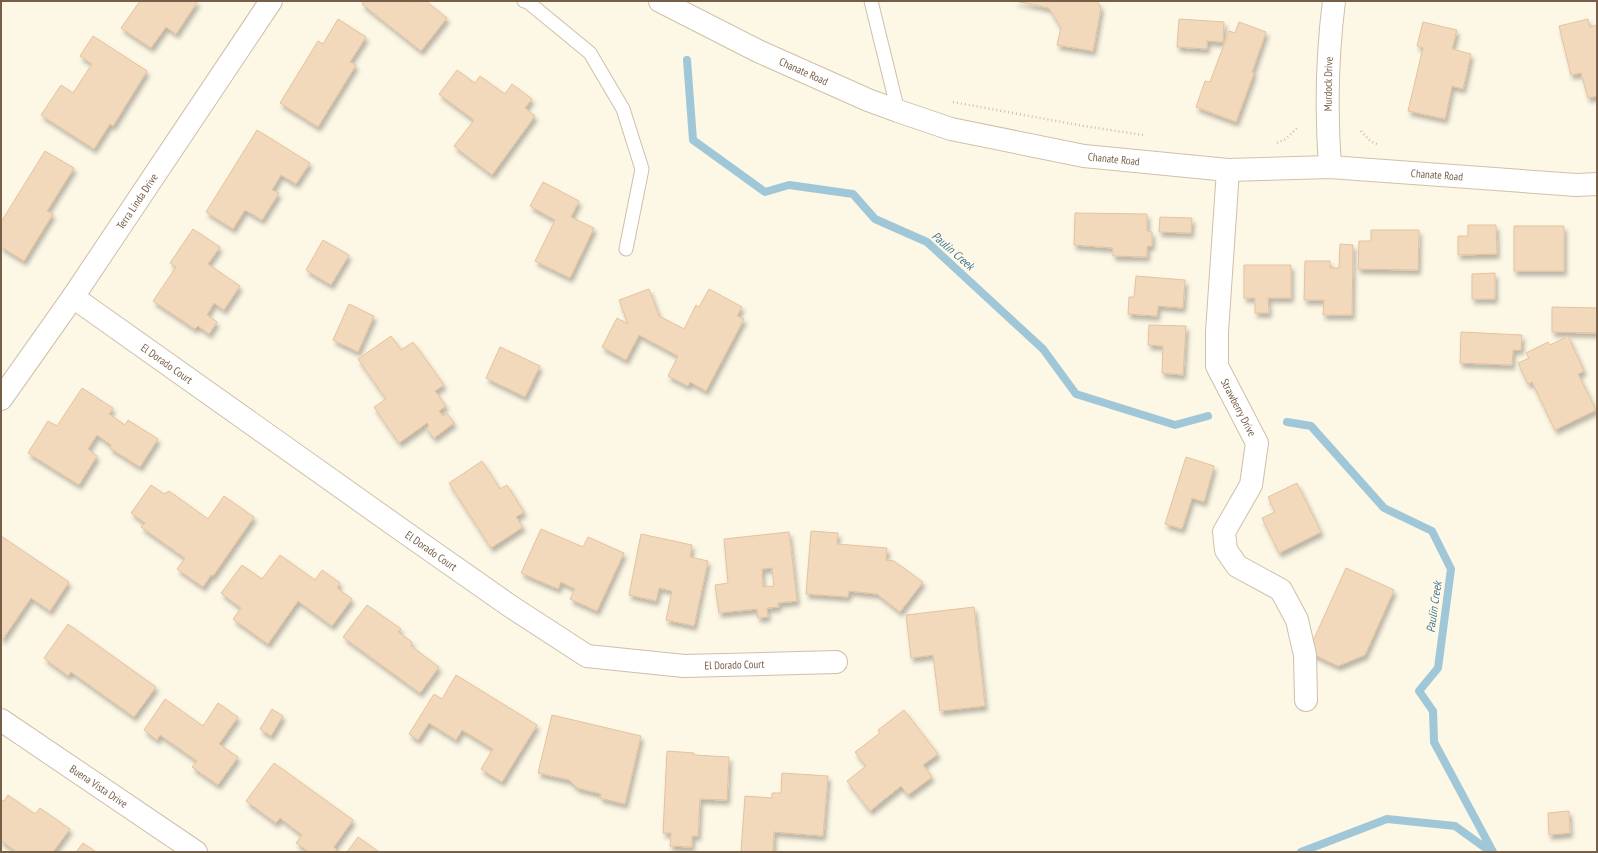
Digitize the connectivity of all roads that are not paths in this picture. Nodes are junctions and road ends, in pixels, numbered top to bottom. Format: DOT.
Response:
graph roads {
  1 [pos="271,1"];
  2 [pos="524,1"];
  3 [pos="660,1"];
  4 [pos="871,1"];
  5 [pos="1334,1"];
  6 [pos="898,111"];
  7 [pos="1330,167"];
  8 [pos="1228,170"];
  9 [pos="1597,184"];
  10 [pos="626,249"];
  11 [pos="73,297"];
  12 [pos="1,399"];
  13 [pos="836,662"];
  14 [pos="1306,700"];
  15 [pos="1,720"];
  16 [pos="196,852"];
  1 -- 11 [label="street, Terra Linda Drive"];
  2 -- 10 [label="lane"];
  3 -- 6 [label="street, Chanate Road"];
  4 -- 6 [label="lane"];
  5 -- 7 [label="street, Murdock Drive"];
  6 -- 8 [label="street, Chanate Road"];
  7 -- 8 [label="street, Chanate Road"];
  7 -- 9 [label="street, Chanate Road"];
  8 -- 14 [label="street, Strawberry Drive"];
  11 -- 12 [label="street, Terra Linda Drive"];
  11 -- 13 [label="street, El Dorado Court"];
  15 -- 16 [label="street, Buena Vista Drive"];
}
